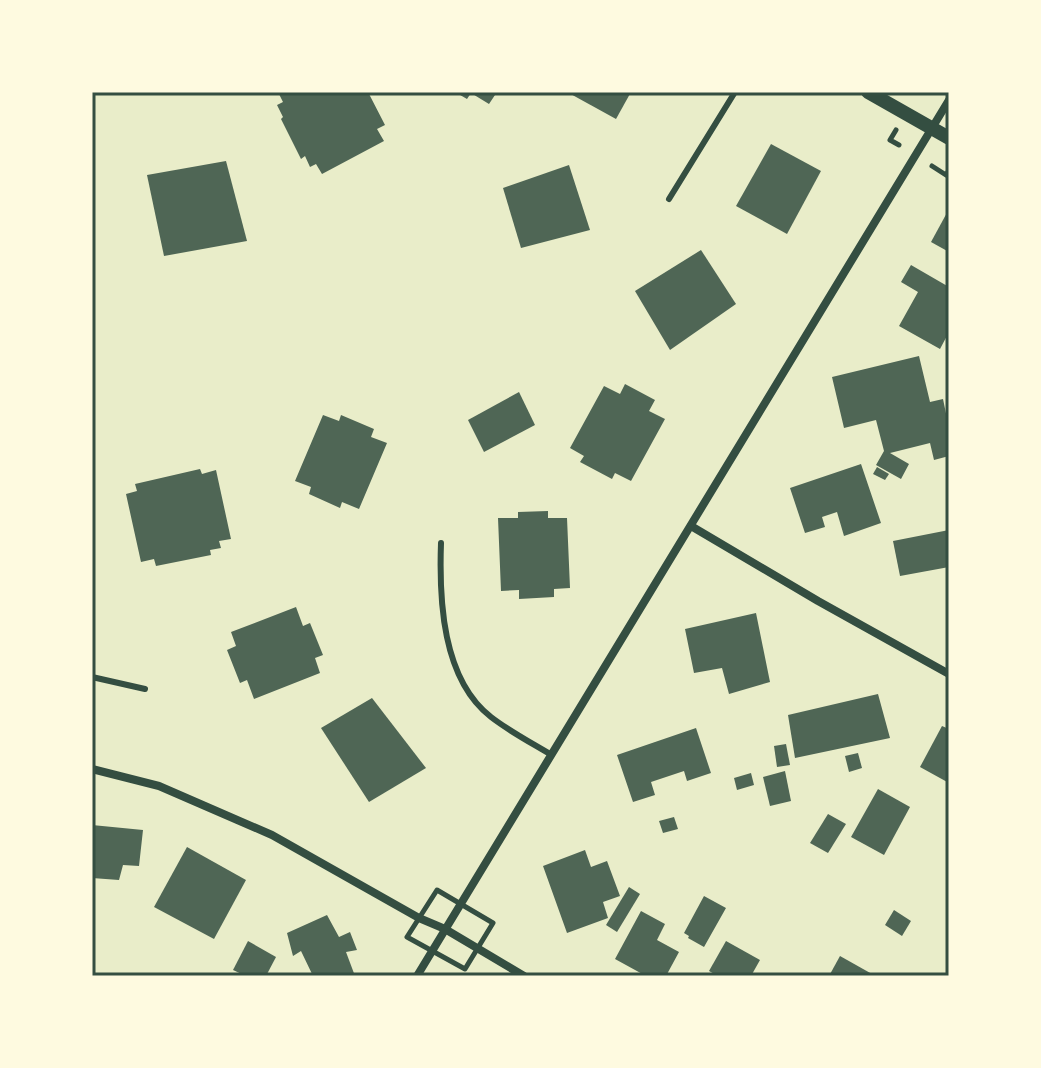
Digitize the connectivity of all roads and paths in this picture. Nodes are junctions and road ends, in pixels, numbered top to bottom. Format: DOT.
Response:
graph roads {
  1 [pos="735,92"];
  2 [pos="868,92"];
  3 [pos="949,100"];
  4 [pos="933,128"];
  5 [pos="949,138"];
  6 [pos="669,199"];
  7 [pos="691,526"];
  8 [pos="441,543"];
  9 [pos="949,674"];
  10 [pos="92,677"];
  11 [pos="145,689"];
  12 [pos="550,754"];
  13 [pos="92,769"];
  14 [pos="445,929"];
  15 [pos="417,976"];
  16 [pos="524,976"];
  1 -- 6 [label="lane"];
  2 -- 4 [label="street"];
  3 -- 4 [label="street"];
  4 -- 5 [label="street"];
  4 -- 7 [label="street"];
  7 -- 9 [label="street"];
  7 -- 12 [label="street"];
  8 -- 12 [label="lane"];
  10 -- 11 [label="lane"];
  12 -- 14 [label="street"];
  13 -- 14 [label="street"];
  14 -- 15 [label="street"];
  14 -- 16 [label="street"];
}
